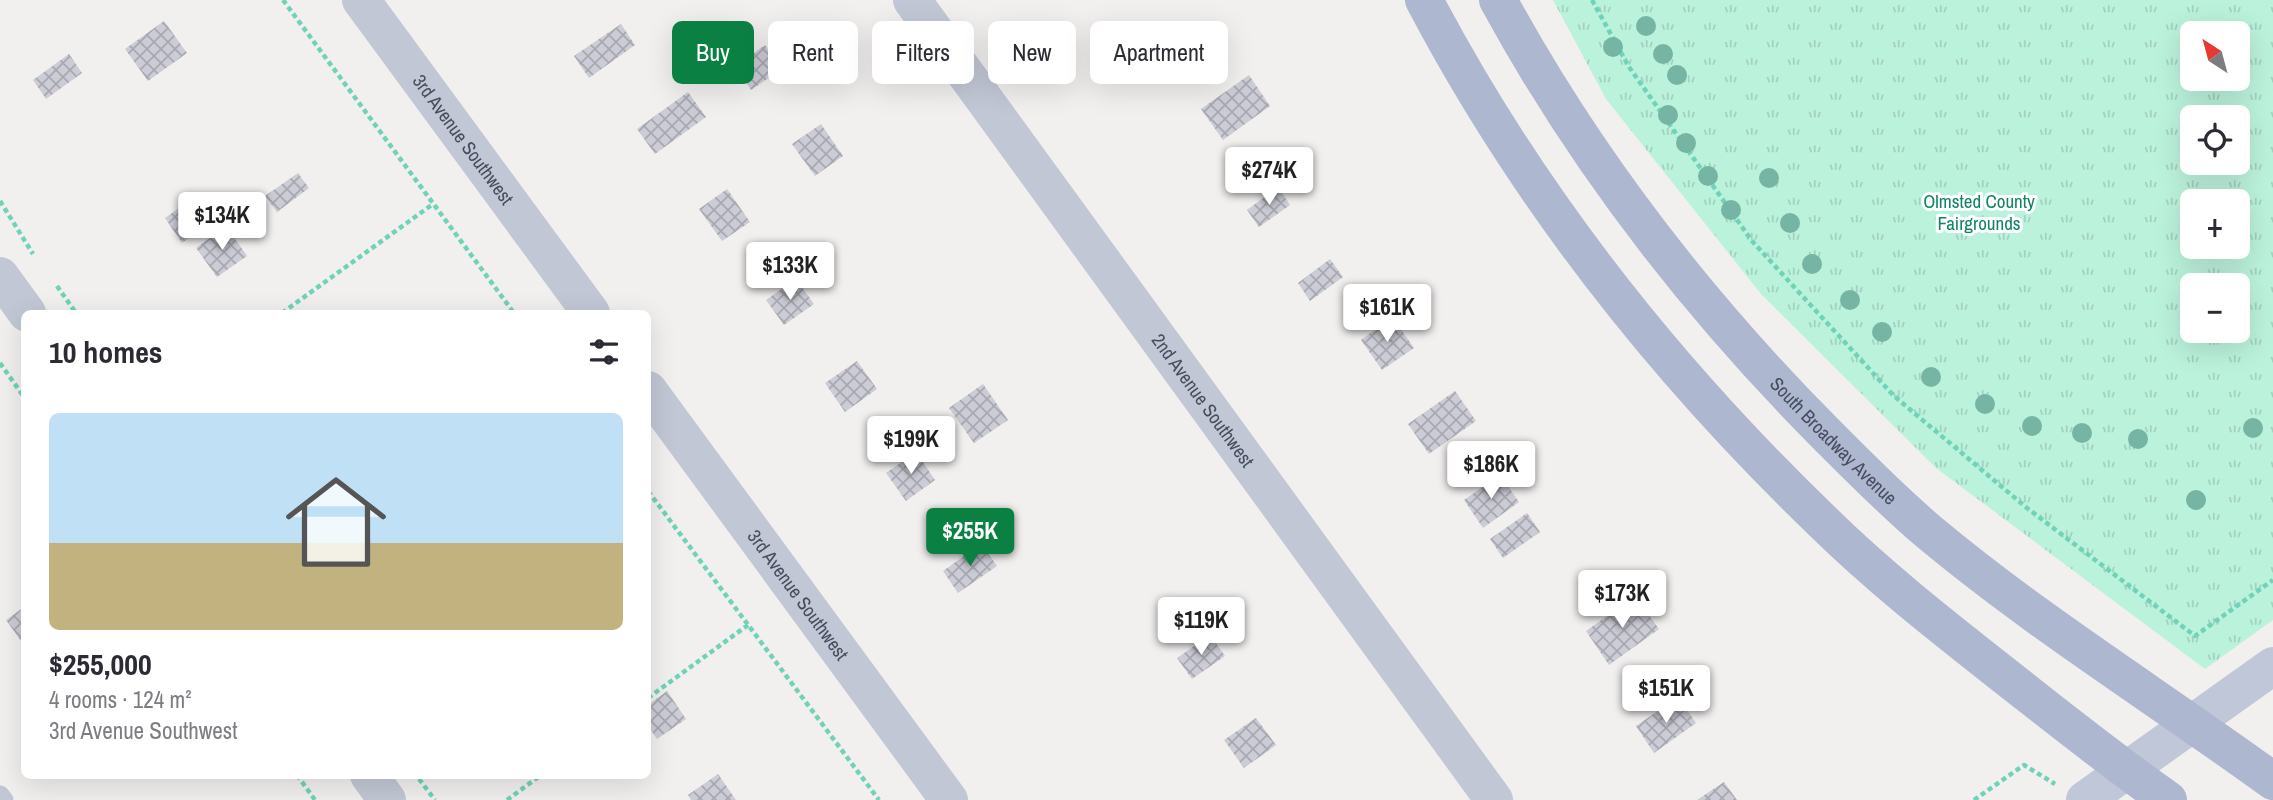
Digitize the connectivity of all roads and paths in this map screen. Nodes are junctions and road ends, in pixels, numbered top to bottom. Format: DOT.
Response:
graph roads {
  1 [pos="283,0"];
  2 [pos="361,0"];
  3 [pos="912,0"];
  4 [pos="1424,0"];
  5 [pos="1498,0"];
  6 [pos="1592,0"];
  7 [pos="0,201"];
  8 [pos="433,204"];
  9 [pos="39,262"];
  10 [pos="0,276"];
  11 [pos="54,283"];
  12 [pos="25,310"];
  13 [pos="74,310"];
  14 [pos="286,310"];
  15 [pos="512,310"];
  16 [pos="589,310"];
  17 [pos="0,363"];
  18 [pos="21,393"];
  19 [pos="651,394"];
  20 [pos="651,495"];
  21 [pos="2273,580"];
  22 [pos="748,625"];
  23 [pos="2273,666"];
  24 [pos="651,696"];
  25 [pos="2194,724"];
  26 [pos="2024,765"];
  27 [pos="2126,771"];
  28 [pos="300,779"];
  29 [pos="372,779"];
  30 [pos="419,779"];
  31 [pos="536,779"];
  32 [pos="2273,781"];
  33 [pos="0,795"];
  34 [pos="4,800"];
  35 [pos="316,800"];
  36 [pos="387,800"];
  37 [pos="435,800"];
  38 [pos="507,800"];
  39 [pos="879,800"];
  40 [pos="949,800"];
  41 [pos="1493,800"];
  42 [pos="1974,800"];
  43 [pos="2085,800"];
  44 [pos="2168,800"];
  1 -- 8 [label="path"];
  2 -- 16 [label="street, 3rd Avenue Southwest"];
  3 -- 41 [label="street, 2nd Avenue Southwest"];
  4 -- 27 [label="main road"];
  5 -- 25 [label="main road, South Broadway Avenue"];
  6 -- 21 [label="path"];
  7 -- 9 [label="path"];
  8 -- 14 [label="path"];
  8 -- 15 [label="path"];
  10 -- 12 [label="street"];
  11 -- 13 [label="path"];
  17 -- 18 [label="path"];
  19 -- 40 [label="street, 3rd Avenue Southwest"];
  20 -- 22 [label="path"];
  22 -- 24 [label="path"];
  22 -- 39 [label="path"];
  23 -- 25 [label="main road"];
  25 -- 27 [label="main road"];
  25 -- 32 [label="main road, South Broadway Avenue"];
  26 -- 42 [label="path"];
  27 -- 43 [label="main road"];
  27 -- 44 [label="main road"];
  28 -- 35 [label="path"];
  29 -- 36 [label="street"];
  30 -- 37 [label="path"];
  31 -- 38 [label="path"];
  33 -- 34 [label="lane"];
}
